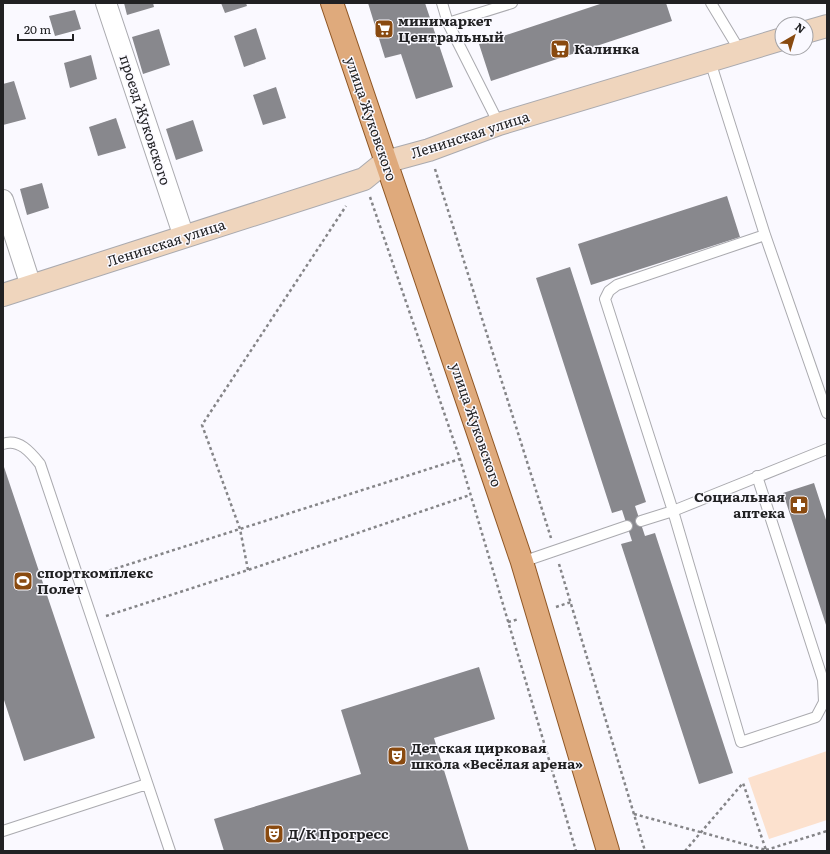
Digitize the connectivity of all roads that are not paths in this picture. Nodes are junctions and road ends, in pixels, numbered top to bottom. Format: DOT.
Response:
graph roads {
  1 [pos="106,3"];
  2 [pos="332,3"];
  3 [pos="442,3"];
  4 [pos="512,3"];
  5 [pos="711,3"];
  6 [pos="448,23"];
  7 [pos="827,26"];
  8 [pos="814,30"];
  9 [pos="774,41"];
  10 [pos="740,51"];
  11 [pos="710,61"];
  12 [pos="499,124"];
  13 [pos="385,162"];
  14 [pos="3,200"];
  15 [pos="765,235"];
  16 [pos="184,237"];
  17 [pos="31,286"];
  18 [pos="3,295"];
  19 [pos="827,413"];
  20 [pos="3,444"];
  21 [pos="827,450"];
  22 [pos="758,476"];
  23 [pos="673,511"];
  24 [pos="640,521"];
  25 [pos="627,526"];
  26 [pos="522,562"];
  27 [pos="147,784"];
  28 [pos="3,831"];
  29 [pos="170,851"];
  30 [pos="608,851"];
  1 -- 16 [label="street, проезд Жуковского"];
  2 -- 13 [label="main road, улица Жуковского"];
  3 -- 6 [label="lane"];
  4 -- 6 [label="lane"];
  5 -- 10 [label="lane"];
  6 -- 12 [label="lane"];
  7 -- 8 [label="main road"];
  9 -- 10 [label="main road, Ленинская улица"];
  10 -- 11 [label="main road, Ленинская улица"];
  11 -- 12 [label="main road, Ленинская улица"];
  11 -- 15 [label="lane"];
  12 -- 13 [label="main road, Ленинская улица"];
  13 -- 16 [label="main road, Ленинская улица"];
  13 -- 26 [label="main road, улица Жуковского"];
  14 -- 17 [label="street"];
  15 -- 19 [label="lane"];
  15 -- 23 [label="lane"];
  16 -- 17 [label="main road, Ленинская улица"];
  17 -- 18 [label="main road, Ленинская улица"];
  20 -- 27 [label="lane"];
  21 -- 22 [label="lane"];
  22 -- 23 [label="lane"];
  22 -- 23 [label="lane"];
  23 -- 24 [label="lane"];
  25 -- 26 [label="lane"];
  26 -- 30 [label="main road, улица Жуковского"];
  27 -- 28 [label="lane"];
  27 -- 29 [label="lane"];
}
